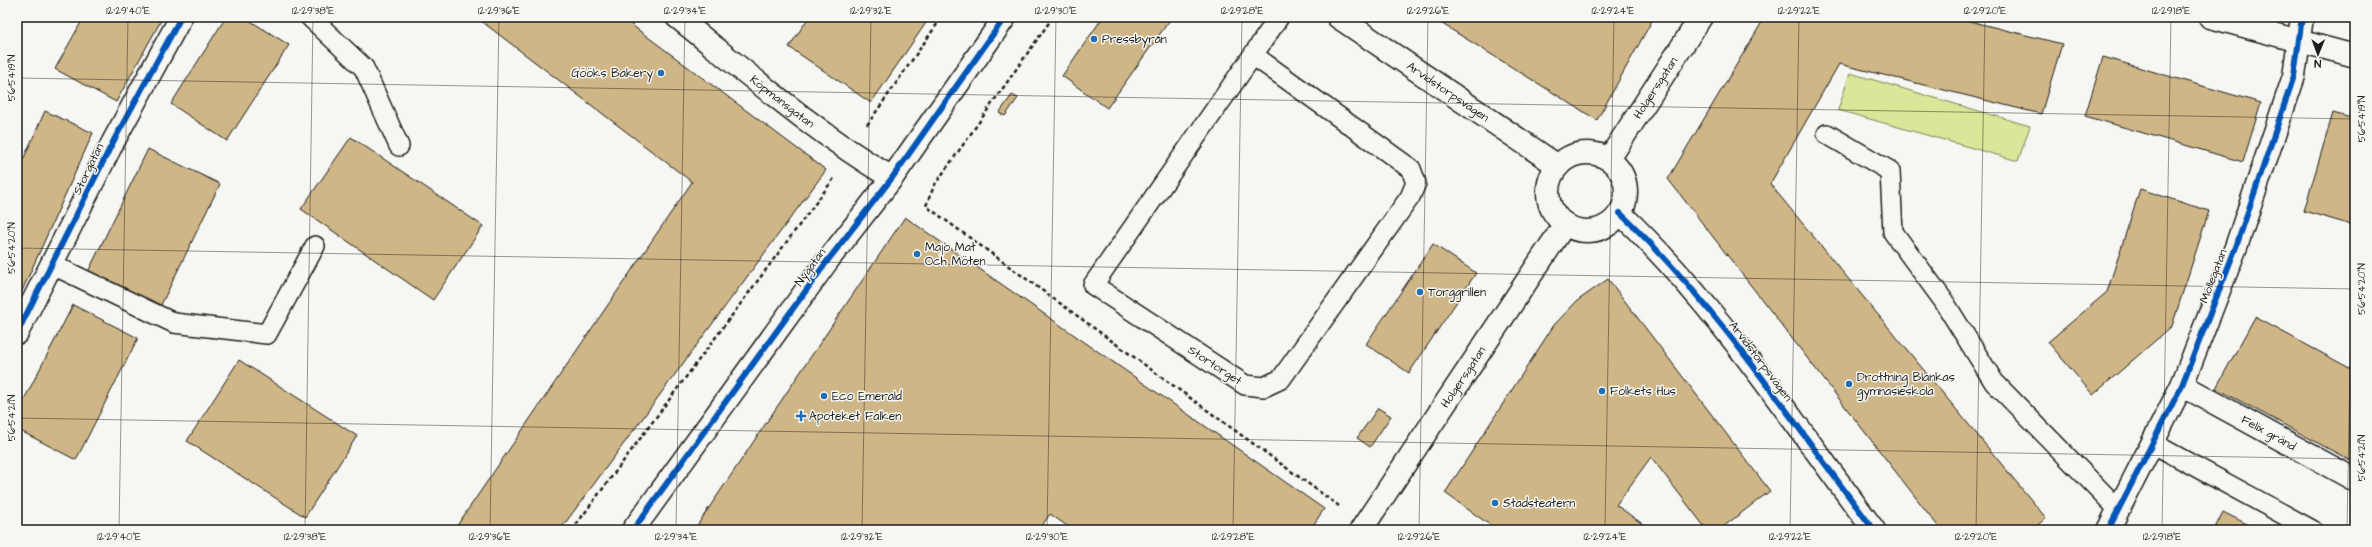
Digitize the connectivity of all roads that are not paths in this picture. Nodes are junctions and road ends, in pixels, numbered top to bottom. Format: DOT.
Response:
graph roads {
  1 [pos="181,17"];
  2 [pos="310,17"];
  3 [pos="677,17"];
  4 [pos="1004,17"];
  5 [pos="1279,17"];
  6 [pos="1338,17"];
  7 [pos="1701,17"];
  8 [pos="2210,17"];
  9 [pos="2302,17"];
  10 [pos="2297,41"];
  11 [pos="1253,55"];
  12 [pos="2355,56"];
  13 [pos="1827,134"];
  14 [pos="399,146"];
  15 [pos="1609,159"];
  16 [pos="1558,166"];
  17 [pos="892,178"];
  18 [pos="1620,213"];
  19 [pos="1565,224"];
  20 [pos="315,246"];
  21 [pos="53,265"];
  22 [pos="17,333"];
  23 [pos="2182,385"];
  24 [pos="2152,443"];
  25 [pos="2355,480"];
  26 [pos="2118,509"];
  27 [pos="1871,529"];
  28 [pos="633,530"];
  29 [pos="1361,530"];
  30 [pos="2108,530"];
  31 [pos="2312,530"];
  1 -- 21 [label="street, Storgatan"];
  2 -- 14 [label="lane"];
  3 -- 17 [label="street, Köpmansgatan"];
  4 -- 17 [label="street, Nygatan"];
  5 -- 11 [label="lane, Stortorget"];
  6 -- 16 [label="street, Arvidstorpsvägen"];
  7 -- 15 [label="street, Holgersgatan"];
  8 -- 10 [label="street"];
  9 -- 10 [label="street, Möllegatan"];
  10 -- 12 [label="street"];
  10 -- 23 [label="street, Möllegatan"];
  11 -- 11 [label="lane, Stortorget"];
  13 -- 26 [label="lane"];
  15 -- 16 [label="street"];
  15 -- 18 [label="street"];
  16 -- 19 [label="street"];
  17 -- 28 [label="street, Nygatan"];
  18 -- 19 [label="street"];
  18 -- 27 [label="street, Arvidstorpsvägen"];
  19 -- 29 [label="street, Holgersgatan"];
  20 -- 21 [label="lane"];
  21 -- 22 [label="street, Storgatan"];
  23 -- 24 [label="street, Möllegatan"];
  23 -- 25 [label="street, Felix gränd"];
  24 -- 26 [label="street, Möllegatan"];
  24 -- 31 [label="lane"];
  26 -- 30 [label="street, Möllegatan"];
}
